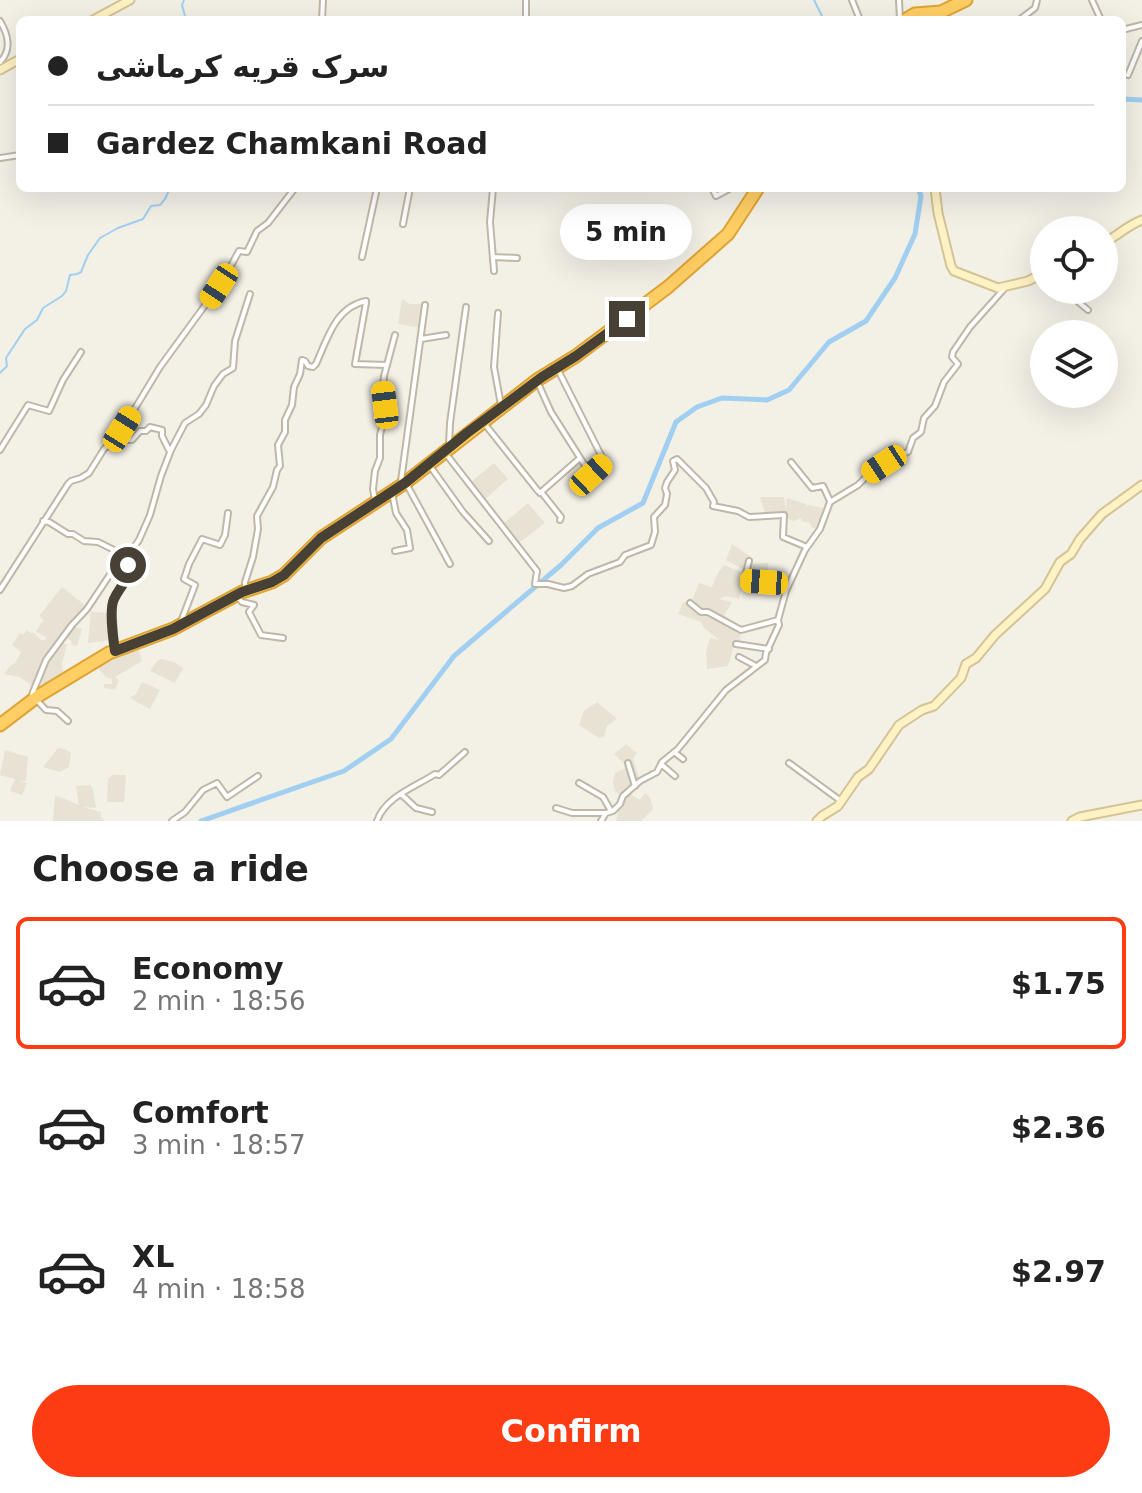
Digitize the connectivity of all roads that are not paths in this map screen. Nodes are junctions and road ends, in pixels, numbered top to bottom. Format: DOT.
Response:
graph roads {
  1 [pos="130,0"];
  2 [pos="966,0"];
  3 [pos="1037,0"];
  4 [pos="100,16"];
  5 [pos="911,16"];
  6 [pos="1024,16"];
  7 [pos="0,21"];
  8 [pos="2,30"];
  9 [pos="1142,41"];
  10 [pos="0,62"];
  11 [pos="1128,75"];
  12 [pos="292,192"];
  13 [pos="376,192"];
  14 [pos="409,192"];
  15 [pos="493,192"];
  16 [pos="755,192"];
  17 [pos="935,192"];
  18 [pos="1142,220"];
  19 [pos="403,224"];
  20 [pos="1118,235"];
  21 [pos="362,257"];
  22 [pos="493,257"];
  23 [pos="517,258"];
  24 [pos="494,271"];
  25 [pos="1030,280"];
  26 [pos="1005,286"];
  27 [pos="250,294"];
  28 [pos="1081,304"];
  29 [pos="425,305"];
  30 [pos="466,307"];
  31 [pos="1088,310"];
  32 [pos="498,313"];
  33 [pos="395,335"];
  34 [pos="446,335"];
  35 [pos="421,339"];
  36 [pos="81,352"];
  37 [pos="387,365"];
  38 [pos="557,368"];
  39 [pos="537,380"];
  40 [pos="502,407"];
  41 [pos="483,421"];
  42 [pos="119,435"];
  43 [pos="0,450"];
  44 [pos="447,450"];
  45 [pos="170,451"];
  46 [pos="580,458"];
  47 [pos="791,462"];
  48 [pos="429,464"];
  49 [pos="1142,485"];
  50 [pos="399,487"];
  51 [pos="540,493"];
  52 [pos="375,502"];
  53 [pos="830,502"];
  54 [pos="228,513"];
  55 [pos="560,520"];
  56 [pos="43,521"];
  57 [pos="489,541"];
  58 [pos="133,547"];
  59 [pos="807,547"];
  60 [pos="395,551"];
  61 [pos="125,552"];
  62 [pos="749,561"];
  63 [pos="450,564"];
  64 [pos="0,575"];
  65 [pos="7,580"];
  66 [pos="786,589"];
  67 [pos="0,590"];
  68 [pos="240,593"];
  69 [pos="690,603"];
  70 [pos="778,620"];
  71 [pos="180,625"];
  72 [pos="283,638"];
  73 [pos="736,644"];
  74 [pos="769,649"];
  75 [pos="115,651"];
  76 [pos="739,657"];
  77 [pos="756,666"];
  78 [pos="35,698"];
  79 [pos="68,721"];
  80 [pos="0,725"];
  81 [pos="465,752"];
  82 [pos="674,752"];
  83 [pos="683,759"];
  84 [pos="628,763"];
  85 [pos="789,763"];
  86 [pos="661,764"];
  87 [pos="258,776"];
  88 [pos="675,776"];
  89 [pos="579,783"];
  90 [pos="635,786"];
  91 [pos="401,794"];
  92 [pos="841,801"];
  93 [pos="1142,805"];
  94 [pos="556,808"];
  95 [pos="432,812"];
  96 [pos="608,812"];
  97 [pos="172,821"];
  98 [pos="377,821"];
  99 [pos="601,821"];
  100 [pos="817,821"];
  101 [pos="1072,821"];
  1 -- 4 [label="street"];
  2 -- 5 [label="highway"];
  3 -- 6 [label="street"];
  7 -- 8 [label="street"];
  8 -- 10 [label="street"];
  9 -- 11 [label="street"];
  12 -- 42 [label="street"];
  13 -- 21 [label="street"];
  14 -- 19 [label="street"];
  15 -- 22 [label="street"];
  16 -- 38 [label="highway"];
  17 -- 26 [label="street"];
  18 -- 20 [label="street"];
  22 -- 23 [label="street"];
  22 -- 24 [label="street"];
  25 -- 26 [label="street"];
  26 -- 53 [label="street"];
  27 -- 45 [label="street"];
  28 -- 31 [label="street"];
  29 -- 35 [label="street"];
  30 -- 44 [label="street"];
  32 -- 40 [label="street"];
  33 -- 37 [label="street"];
  34 -- 35 [label="street"];
  35 -- 50 [label="street"];
  36 -- 43 [label="street"];
  37 -- 52 [label="street"];
  37 -- 68 [label="street"];
  38 -- 39 [label="highway"];
  38 -- 46 [label="street"];
  39 -- 40 [label="highway"];
  39 -- 46 [label="street"];
  40 -- 41 [label="highway"];
  41 -- 44 [label="highway"];
  41 -- 51 [label="street"];
  42 -- 45 [label="street"];
  42 -- 56 [label="street"];
  44 -- 48 [label="highway"];
  44 -- 59 [label="street"];
  45 -- 58 [label="street"];
  46 -- 51 [label="street"];
  47 -- 53 [label="street"];
  48 -- 50 [label="highway"];
  48 -- 57 [label="street"];
  49 -- 92 [label="street"];
  50 -- 52 [label="highway"];
  50 -- 60 [label="street"];
  50 -- 63 [label="street"];
  51 -- 55 [label="street"];
  52 -- 68 [label="highway"];
  53 -- 59 [label="street"];
  54 -- 71 [label="street"];
  56 -- 61 [label="street"];
  56 -- 65 [label="street"];
  58 -- 61 [label="street"];
  58 -- 75 [label="street"];
  59 -- 66 [label="street"];
  61 -- 78 [label="street"];
  62 -- 66 [label="street"];
  64 -- 65 [label="street"];
  65 -- 67 [label="street"];
  66 -- 70 [label="street"];
  68 -- 71 [label="highway"];
  68 -- 72 [label="street"];
  69 -- 70 [label="street"];
  70 -- 74 [label="street"];
  71 -- 75 [label="highway"];
  73 -- 74 [label="street"];
  74 -- 77 [label="street"];
  75 -- 78 [label="highway"];
  76 -- 77 [label="street"];
  77 -- 82 [label="street"];
  78 -- 79 [label="street"];
  78 -- 80 [label="highway"];
  81 -- 91 [label="street"];
  82 -- 83 [label="street"];
  82 -- 86 [label="street"];
  84 -- 90 [label="street"];
  85 -- 92 [label="street"];
  86 -- 88 [label="street"];
  86 -- 90 [label="street"];
  87 -- 97 [label="street"];
  89 -- 96 [label="street"];
  90 -- 96 [label="street"];
  91 -- 95 [label="street"];
  91 -- 98 [label="street"];
  92 -- 100 [label="street"];
  93 -- 101 [label="street"];
  94 -- 96 [label="street"];
  96 -- 99 [label="street"];
}
